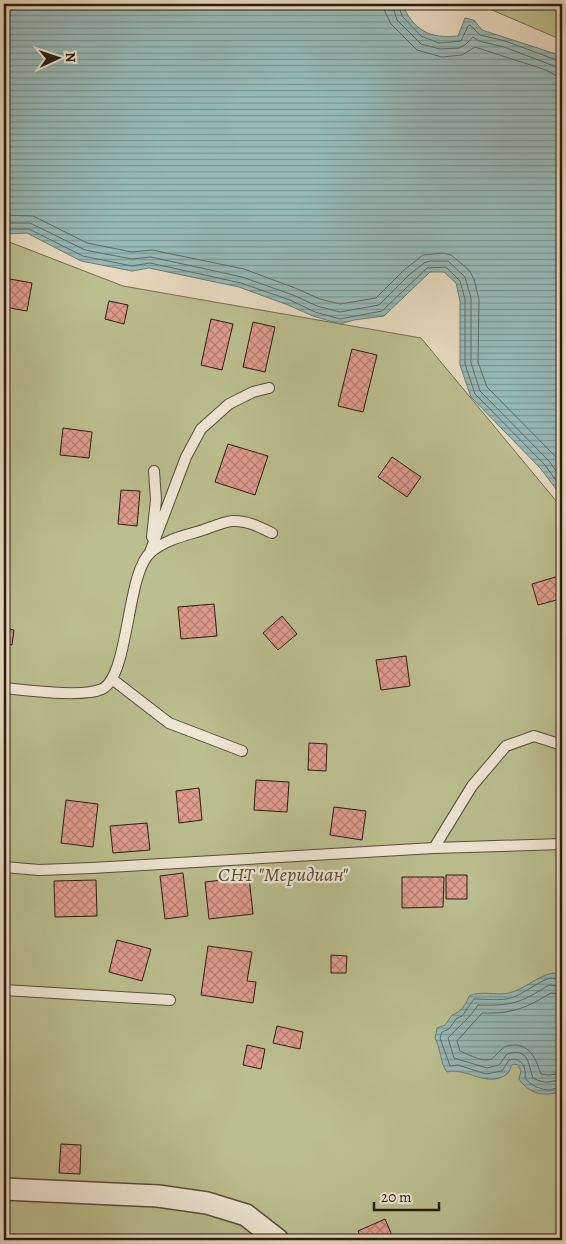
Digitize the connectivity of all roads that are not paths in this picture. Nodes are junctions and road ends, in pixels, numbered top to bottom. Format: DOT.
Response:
graph roads {
  1 [pos="269,388"];
  2 [pos="154,471"];
  3 [pos="272,533"];
  4 [pos="150,552"];
  5 [pos="112,679"];
  6 [pos="4,688"];
  7 [pos="562,745"];
  8 [pos="242,751"];
  9 [pos="562,844"];
  10 [pos="434,848"];
  11 [pos="4,867"];
  12 [pos="4,990"];
  13 [pos="170,1000"];
  14 [pos="4,1189"];
  15 [pos="278,1240"];
  1 -- 4 [label="lane"];
  2 -- 4 [label="lane"];
  3 -- 4 [label="lane"];
  4 -- 5 [label="lane"];
  5 -- 6 [label="lane"];
  5 -- 8 [label="lane"];
  7 -- 10 [label="lane"];
  9 -- 10 [label="lane"];
  10 -- 11 [label="lane"];
  12 -- 13 [label="lane"];
  14 -- 15 [label="street"];
}
